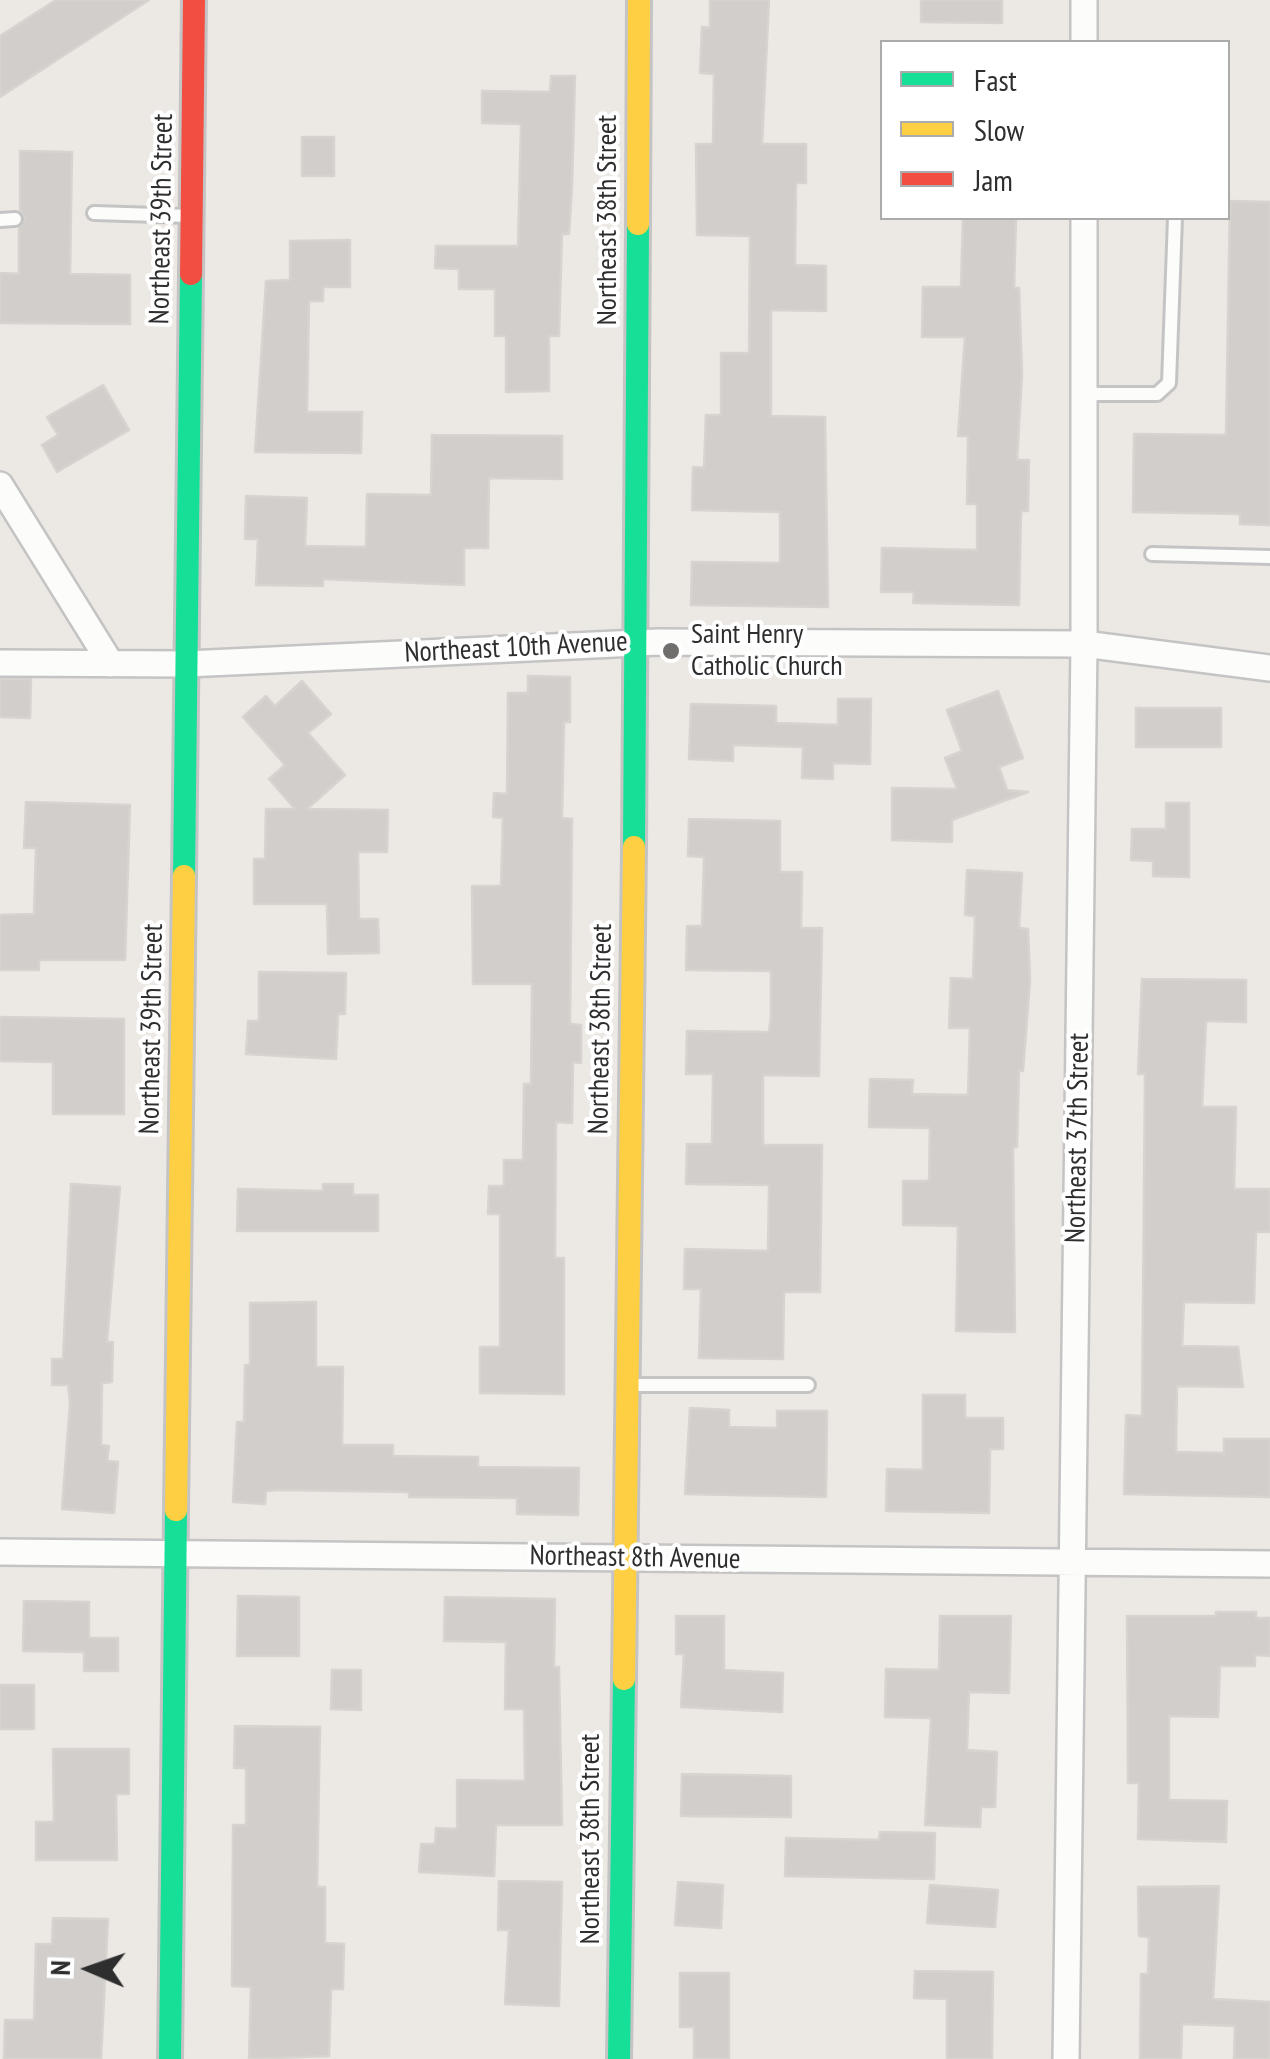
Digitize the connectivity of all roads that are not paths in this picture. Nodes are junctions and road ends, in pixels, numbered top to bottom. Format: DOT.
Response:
graph roads {
  1 [pos="194,0"];
  2 [pos="639,0"];
  3 [pos="1084,0"];
  4 [pos="1084,40"];
  5 [pos="94,213"];
  6 [pos="192,216"];
  7 [pos="1084,220"];
  8 [pos="1175,220"];
  9 [pos="1084,394"];
  10 [pos="0,485"];
  11 [pos="1152,554"];
  12 [pos="1270,557"];
  13 [pos="636,642"];
  14 [pos="1084,644"];
  15 [pos="0,663"];
  16 [pos="112,664"];
  17 [pos="187,664"];
  18 [pos="1270,668"];
  19 [pos="627,1385"];
  20 [pos="808,1385"];
  21 [pos="0,1552"];
  22 [pos="174,1553"];
  23 [pos="625,1561"];
  24 [pos="1072,1562"];
  25 [pos="1270,1564"];
  26 [pos="170,2059"];
  27 [pos="619,2059"];
  28 [pos="1066,2059"];
  1 -- 6 [label="street, Northeast 39th Street"];
  2 -- 13 [label="street, Northeast 38th Street"];
  3 -- 4 [label="street"];
  5 -- 6 [label="lane"];
  6 -- 17 [label="street, Northeast 39th Street"];
  7 -- 9 [label="street, Northeast 37th Street"];
  8 -- 9 [label="lane"];
  9 -- 14 [label="street, Northeast 37th Street"];
  10 -- 16 [label="street"];
  11 -- 12 [label="lane"];
  13 -- 14 [label="street, Northeast 10th Avenue"];
  13 -- 17 [label="street, Northeast 10th Avenue"];
  13 -- 19 [label="street, Northeast 38th Street"];
  14 -- 18 [label="street, Northeast 10th Avenue"];
  14 -- 24 [label="street, Northeast 37th Street"];
  15 -- 16 [label="street, Northeast 10th Avenue"];
  16 -- 17 [label="street, Northeast 10th Avenue"];
  17 -- 22 [label="street, Northeast 39th Street"];
  19 -- 20 [label="lane"];
  19 -- 23 [label="street, Northeast 38th Street"];
  21 -- 22 [label="street, Northeast 8th Avenue"];
  22 -- 23 [label="street, Northeast 8th Avenue"];
  22 -- 26 [label="street, Northeast 39th Street"];
  23 -- 24 [label="street, Northeast 8th Avenue"];
  23 -- 27 [label="street, Northeast 38th Street"];
  24 -- 25 [label="street, Northeast 8th Avenue"];
  24 -- 28 [label="street, Northeast 37th Street"];
}
